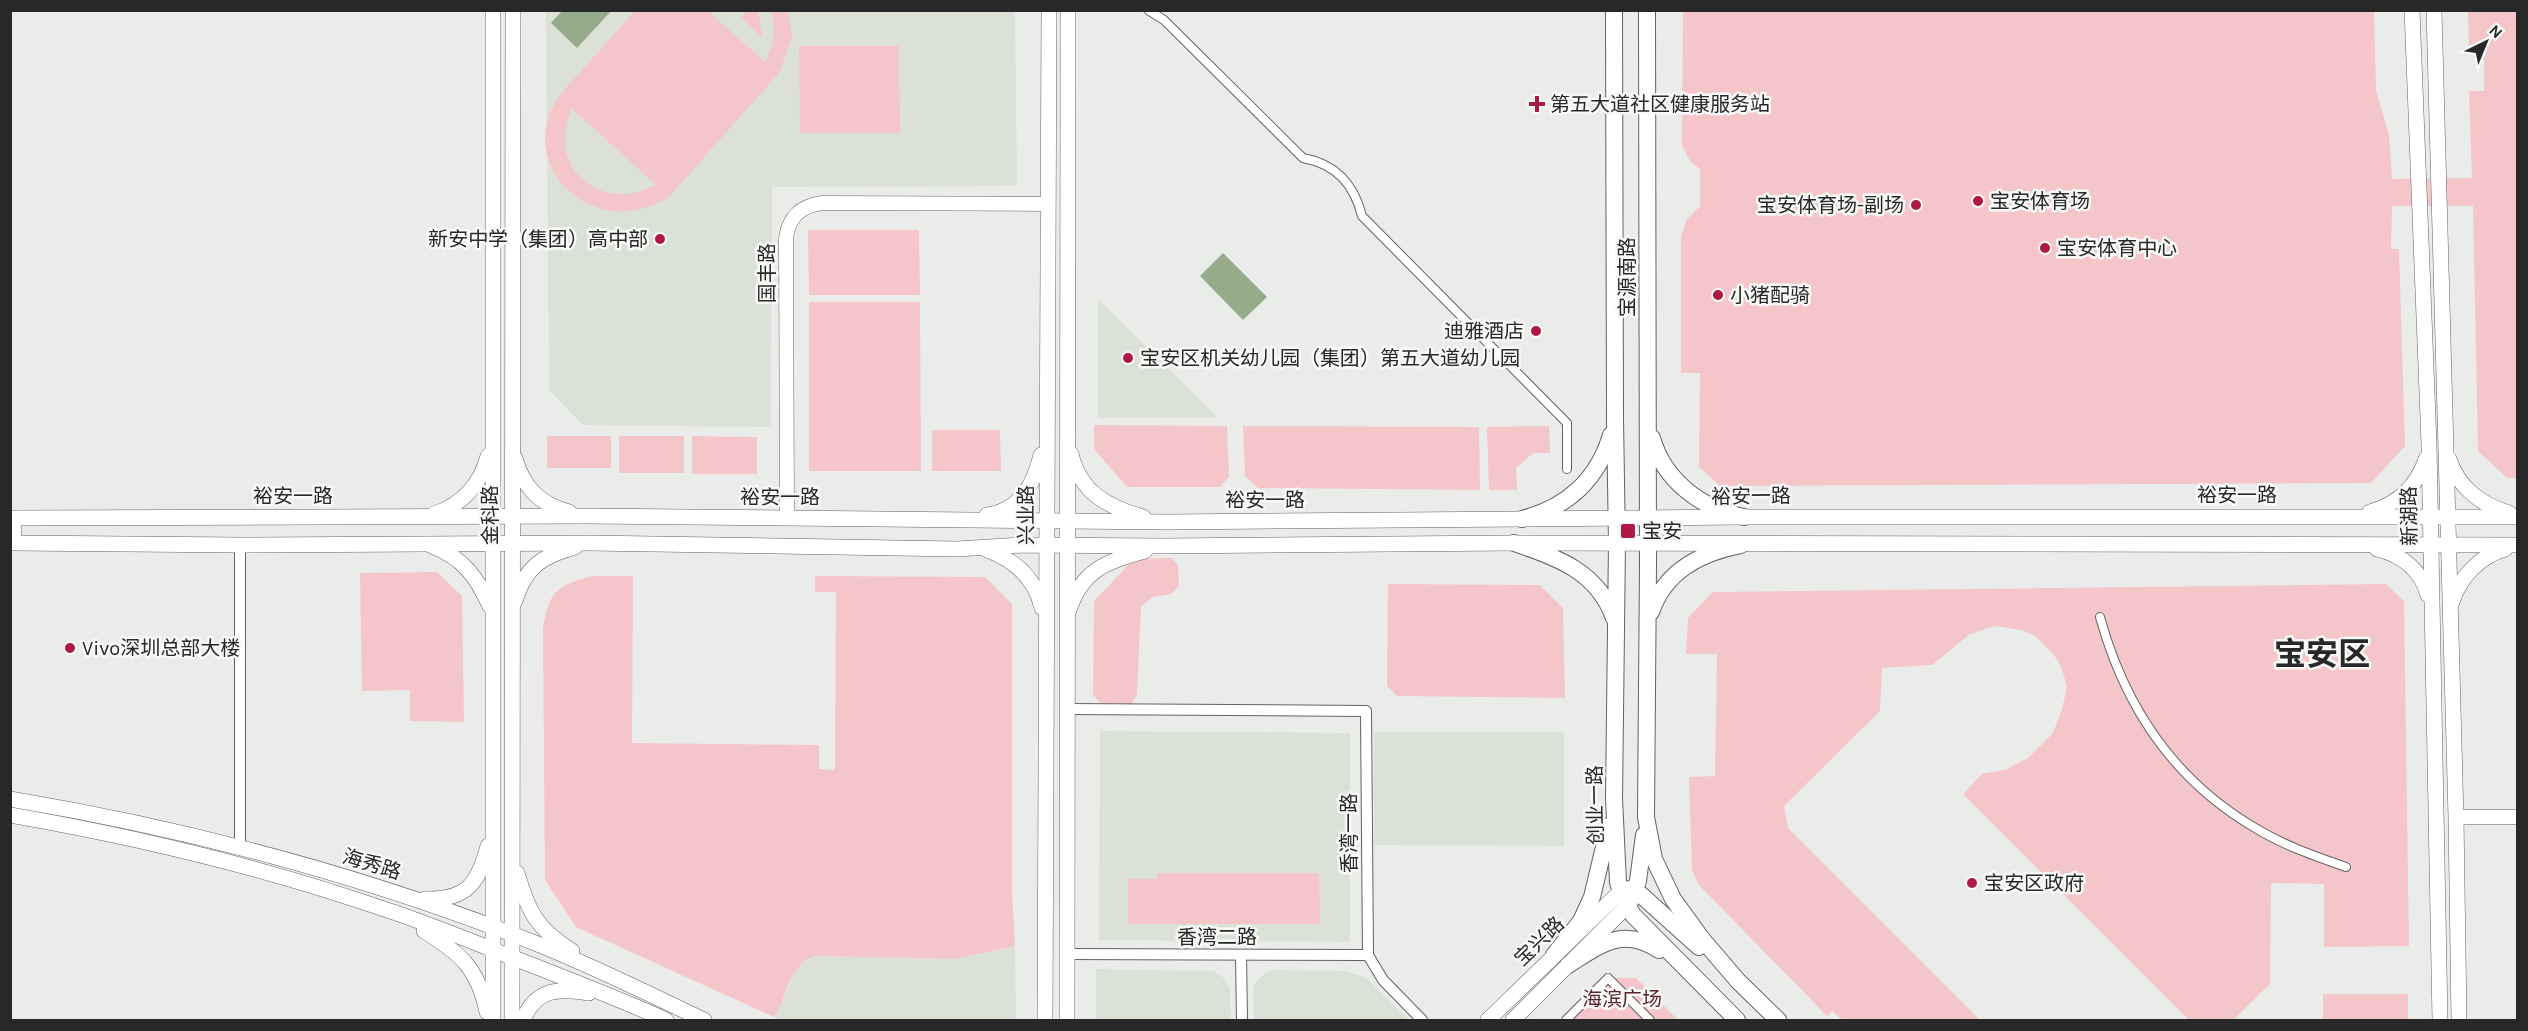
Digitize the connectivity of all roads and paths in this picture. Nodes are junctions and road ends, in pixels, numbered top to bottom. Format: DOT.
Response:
graph roads {
  1 [pos="493,10"];
  2 [pos="513,10"];
  3 [pos="1049,10"];
  4 [pos="1068,10"];
  5 [pos="1148,10"];
  6 [pos="1614,10"];
  7 [pos="1647,10"];
  8 [pos="2412,10"];
  9 [pos="2434,10"];
  10 [pos="1047,204"];
  11 [pos="2427,404"];
  12 [pos="2445,405"];
  13 [pos="1067,415"];
  14 [pos="1047,417"];
  15 [pos="1615,419"];
  16 [pos="1648,419"];
  17 [pos="492,438"];
  18 [pos="511,441"];
  19 [pos="2446,443"];
  20 [pos="2429,444"];
  21 [pos="1567,469"];
  22 [pos="2359,515"];
  23 [pos="511,516"];
  24 [pos="586,516"];
  25 [pos="2430,516"];
  26 [pos="2448,516"];
  27 [pos="2517,516"];
  28 [pos="492,517"];
  29 [pos="1744,517"];
  30 [pos="423,518"];
  31 [pos="787,518"];
  32 [pos="1617,518"];
  33 [pos="1648,518"];
  34 [pos="958,519"];
  35 [pos="1522,519"];
  36 [pos="1046,520"];
  37 [pos="1066,520"];
  38 [pos="1168,522"];
  39 [pos="423,543"];
  40 [pos="492,543"];
  41 [pos="511,543"];
  42 [pos="590,543"];
  43 [pos="1514,543"];
  44 [pos="1617,543"];
  45 [pos="1648,544"];
  46 [pos="240,545"];
  47 [pos="1046,545"];
  48 [pos="1741,545"];
  49 [pos="2357,545"];
  50 [pos="2431,545"];
  51 [pos="2448,545"];
  52 [pos="1066,546"];
  53 [pos="1164,546"];
  54 [pos="2517,546"];
  55 [pos="957,549"];
  56 [pos="2432,610"];
  57 [pos="2450,610"];
  58 [pos="492,611"];
  59 [pos="511,613"];
  60 [pos="2100,617"];
  61 [pos="1066,622"];
  62 [pos="1648,622"];
  63 [pos="1046,624"];
  64 [pos="1617,626"];
  65 [pos="1066,709"];
  66 [pos="10,799"];
  67 [pos="1614,799"];
  68 [pos="10,815"];
  69 [pos="1646,817"];
  70 [pos="2456,817"];
  71 [pos="2517,817"];
  72 [pos="493,825"];
  73 [pos="240,847"];
  74 [pos="512,858"];
  75 [pos="2346,867"];
  76 [pos="2437,894"];
  77 [pos="2457,896"];
  78 [pos="1628,897"];
  79 [pos="413,899"];
  80 [pos="384,909"];
  81 [pos="493,927"];
  82 [pos="512,934"];
  83 [pos="493,950"];
  84 [pos="1067,954"];
  85 [pos="1241,955"];
  86 [pos="1368,956"];
  87 [pos="512,957"];
  88 [pos="1561,960"];
  89 [pos="1680,964"];
  90 [pos="618,979"];
  91 [pos="1738,981"];
  92 [pos="619,999"];
  93 [pos="491,1020"];
  94 [pos="512,1020"];
  95 [pos="523,1020"];
  96 [pos="666,1020"];
  97 [pos="704,1020"];
  98 [pos="1045,1020"];
  99 [pos="1067,1020"];
  100 [pos="1242,1020"];
  101 [pos="1422,1020"];
  102 [pos="1488,1020"];
  103 [pos="1513,1020"];
  104 [pos="1566,1020"];
  105 [pos="1650,1020"];
  106 [pos="1737,1020"];
  107 [pos="1778,1020"];
  108 [pos="2439,1020"];
  109 [pos="2459,1020"];
  1 -- 17 [label="main road, 金科路"];
  2 -- 18 [label="main road, 金科路"];
  3 -- 10 [label="main road, 兴业路"];
  4 -- 13 [label="main road, 兴业路"];
  5 -- 21 [label="street"];
  6 -- 15 [label="main road, 宝源南路"];
  7 -- 16 [label="main road, 宝源南路"];
  8 -- 11 [label="main road, 新湖路"];
  9 -- 12 [label="main road, 新湖路"];
  10 -- 14 [label="main road, 兴业路"];
  10 -- 31 [label="street, 国丰路"];
  11 -- 12 [label="main road"];
  11 -- 20 [label="main road, 新湖路"];
  12 -- 19 [label="main road, 新湖路"];
  13 -- 37 [label="main road, 兴业路"];
  13 -- 38 [label="main road"];
  14 -- 34 [label="main road"];
  14 -- 36 [label="main road, 兴业路"];
  15 -- 32 [label="main road, 宝源南路"];
  15 -- 35 [label="main road"];
  16 -- 29 [label="main road"];
  16 -- 33 [label="main road, 宝源南路"];
  17 -- 28 [label="main road, 金科路"];
  17 -- 30 [label="main road"];
  18 -- 23 [label="main road, 金科路"];
  18 -- 24 [label="main road"];
  19 -- 26 [label="main road, 新湖路"];
  19 -- 27 [label="main road"];
  20 -- 22 [label="main road"];
  20 -- 25 [label="main road, 新湖路"];
  22 -- 25 [label="main road, 裕安一路"];
  22 -- 29 [label="main road, 裕安一路"];
  23 -- 24 [label="main road, 裕安一路"];
  23 -- 28 [label="main road, 裕安一路"];
  23 -- 41 [label="main road, 金科路"];
  24 -- 31 [label="main road, 裕安一路"];
  25 -- 26 [label="main road, 裕安一路"];
  25 -- 50 [label="main road, 新湖路"];
  26 -- 27 [label="main road, 裕安一路"];
  26 -- 51 [label="main road, 新湖路"];
  28 -- 30 [label="main road, 裕安一路"];
  28 -- 40 [label="main road, 金科路"];
  29 -- 33 [label="main road, 裕安一路"];
  30 -- 46 [label="main road, 裕安一路"];
  31 -- 34 [label="main road, 裕安一路"];
  32 -- 33 [label="main road, 裕安一路"];
  32 -- 35 [label="main road, 裕安一路"];
  32 -- 44 [label="main road, 宝源南路"];
  33 -- 45 [label="main road, 宝源南路"];
  34 -- 36 [label="main road, 裕安一路"];
  35 -- 38 [label="main road, 裕安一路"];
  36 -- 37 [label="main road, 裕安一路"];
  36 -- 47 [label="main road, 兴业路"];
  37 -- 38 [label="main road, 裕安一路"];
  37 -- 52 [label="main road, 兴业路"];
  39 -- 40 [label="main road"];
  39 -- 46 [label="main road"];
  39 -- 58 [label="main road"];
  40 -- 41 [label="main road"];
  40 -- 58 [label="main road, 金科路"];
  41 -- 42 [label="main road"];
  41 -- 59 [label="main road, 金科路"];
  42 -- 55 [label="main road"];
  42 -- 59 [label="main road"];
  43 -- 44 [label="main road"];
  43 -- 53 [label="main road"];
  43 -- 64 [label="main road"];
  44 -- 45 [label="main road"];
  44 -- 64 [label="main road, 创业一路"];
  45 -- 48 [label="main road"];
  45 -- 62 [label="main road"];
  46 -- 73 [label="street"];
  47 -- 52 [label="main road"];
  47 -- 55 [label="main road"];
  47 -- 63 [label="main road, 兴业路"];
  48 -- 49 [label="main road"];
  48 -- 62 [label="main road"];
  49 -- 50 [label="main road"];
  49 -- 56 [label="main road"];
  50 -- 51 [label="main road"];
  50 -- 56 [label="main road, 新湖路"];
  51 -- 54 [label="main road"];
  51 -- 57 [label="main road, 新湖路"];
  52 -- 53 [label="main road"];
  52 -- 61 [label="main road, 兴业路"];
  53 -- 61 [label="main road"];
  54 -- 57 [label="main road"];
  55 -- 63 [label="main road"];
  56 -- 76 [label="main road, 新湖路"];
  57 -- 70 [label="main road, 新湖路"];
  58 -- 72 [label="main road, 金科路"];
  59 -- 74 [label="main road, 金科路"];
  60 -- 75 [label="street"];
  61 -- 65 [label="main road, 兴业路"];
  62 -- 69 [label="main road"];
  63 -- 98 [label="main road, 兴业路"];
  64 -- 67 [label="main road, 创业一路"];
  65 -- 84 [label="main road, 兴业路"];
  65 -- 86 [label="street, 香湾一路"];
  66 -- 73 [label="main road, 海秀路"];
  67 -- 78 [label="main road, 创业一路"];
  67 -- 88 [label="main road"];
  68 -- 80 [label="main road, 海秀路"];
  69 -- 78 [label="main road"];
  69 -- 91 [label="main road"];
  70 -- 71 [label="street"];
  70 -- 77 [label="main road, 新湖路"];
  72 -- 79 [label="main road"];
  72 -- 81 [label="main road, 金科路"];
  73 -- 79 [label="main road, 海秀路"];
  74 -- 82 [label="main road, 金科路"];
  74 -- 90 [label="main road"];
  76 -- 77 [label="main road"];
  76 -- 108 [label="main road, 新湖路"];
  77 -- 109 [label="main road, 新湖路"];
  78 -- 88 [label="main road, 宝兴路"];
  78 -- 89 [label="main road"];
  78 -- 91 [label="main road"];
  79 -- 81 [label="main road, 海秀路"];
  80 -- 83 [label="main road, 海秀路"];
  80 -- 93 [label="main road"];
  81 -- 82 [label="main road, 海秀路"];
  81 -- 83 [label="main road, 金科路"];
  82 -- 87 [label="main road, 金科路"];
  82 -- 90 [label="main road, 海秀路"];
  83 -- 87 [label="main road, 海秀路"];
  83 -- 93 [label="main road, 金科路"];
  84 -- 85 [label="street, 香湾二路"];
  84 -- 99 [label="main road, 兴业路"];
  85 -- 86 [label="street, 香湾二路"];
  85 -- 100 [label="street"];
  86 -- 101 [label="street"];
  87 -- 92 [label="main road, 海秀路"];
  87 -- 94 [label="main road, 金科路"];
  88 -- 89 [label="main road"];
  88 -- 102 [label="main road, 宝兴路"];
  88 -- 103 [label="main road, 宝兴路"];
  89 -- 106 [label="main road"];
  90 -- 97 [label="main road, 海秀路"];
  91 -- 107 [label="main road"];
  92 -- 95 [label="main road"];
  92 -- 96 [label="main road, 海秀路"];
  104 -- 105 [label="street"];
}
